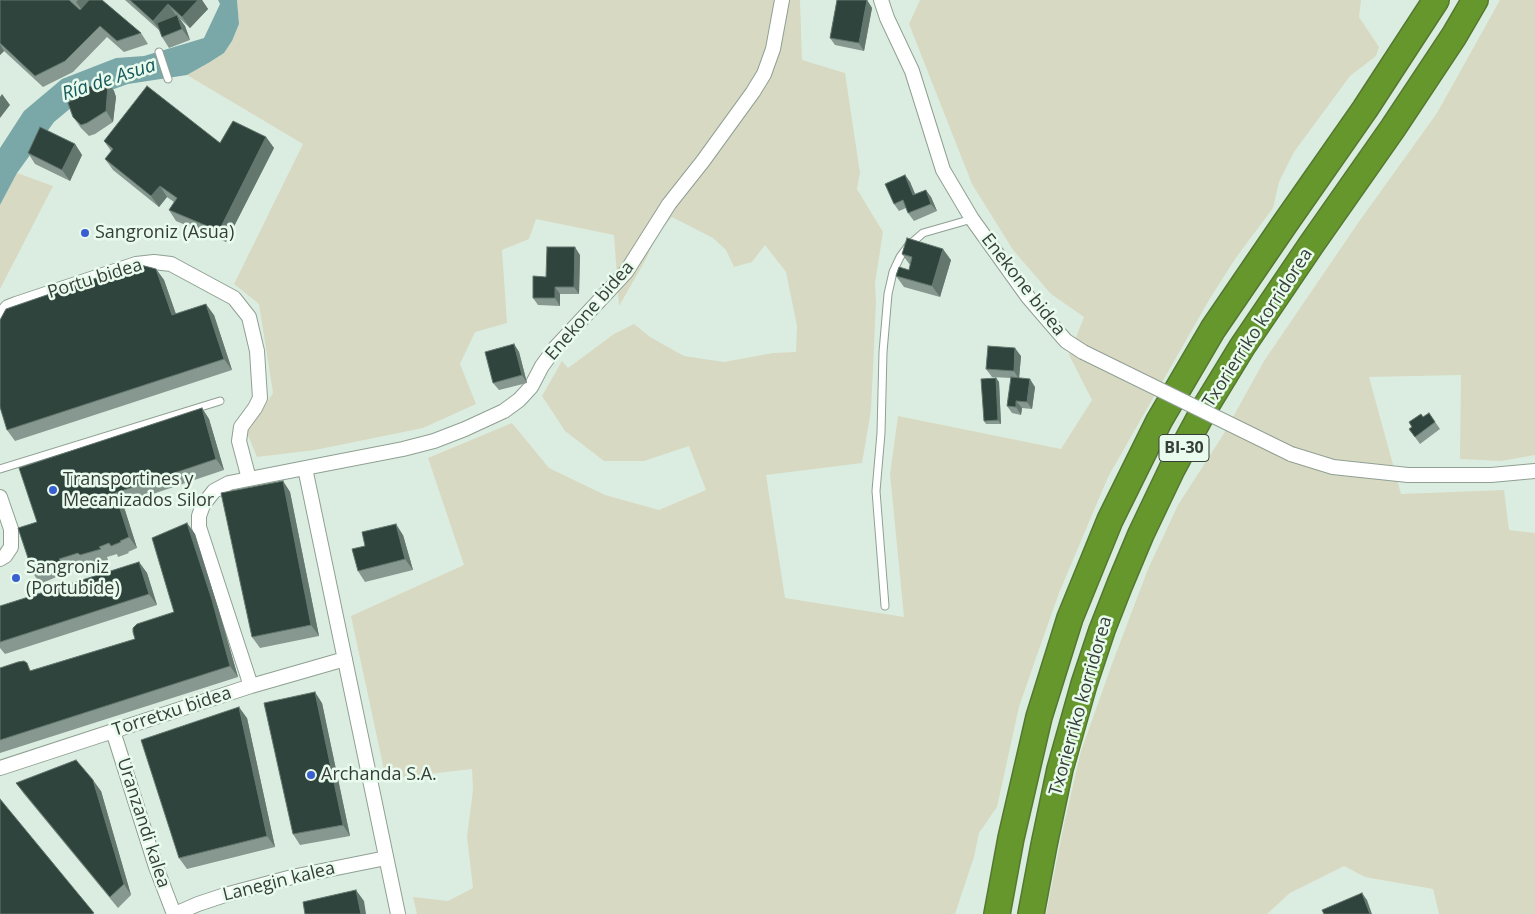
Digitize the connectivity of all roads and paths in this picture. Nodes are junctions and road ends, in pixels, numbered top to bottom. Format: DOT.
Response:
graph roads {
  1 [pos="782,0"];
  2 [pos="881,0"];
  3 [pos="1475,0"];
  4 [pos="1431,9"];
  5 [pos="159,52"];
  6 [pos="168,79"];
  7 [pos="972,219"];
  8 [pos="0,316"];
  9 [pos="220,401"];
  10 [pos="305,468"];
  11 [pos="0,469"];
  12 [pos="1535,471"];
  13 [pos="249,478"];
  14 [pos="0,497"];
  15 [pos="0,559"];
  16 [pos="885,606"];
  17 [pos="345,659"];
  18 [pos="251,686"];
  19 [pos="113,732"];
  20 [pos="0,768"];
  21 [pos="386,858"];
  22 [pos="174,914"];
  23 [pos="398,914"];
  24 [pos="997,914"];
  25 [pos="1031,914"];
  1 -- 10 [label="street, Enekone bidea"];
  2 -- 7 [label="street, Enekone bidea"];
  3 -- 25 [label="highway, Txorierriko korridorea / BI-30"];
  4 -- 24 [label="highway, Txorierriko korridorea / BI-30"];
  5 -- 6 [label="lane"];
  7 -- 12 [label="street, Enekone bidea, bridge"];
  7 -- 16 [label="lane"];
  8 -- 13 [label="street, Portu bidea"];
  9 -- 11 [label="lane"];
  10 -- 13 [label="street, Enekone bidea"];
  10 -- 17 [label="street"];
  13 -- 18 [label="street, Enekone bidea"];
  14 -- 15 [label="street"];
  17 -- 18 [label="street, Torretxu bidea"];
  17 -- 21 [label="street"];
  18 -- 19 [label="street, Torretxu bidea"];
  19 -- 20 [label="street, Torretxu bidea"];
  19 -- 22 [label="street, Uranzandi kalea"];
  21 -- 22 [label="street, Lanegin kalea"];
  21 -- 23 [label="street"];
}
